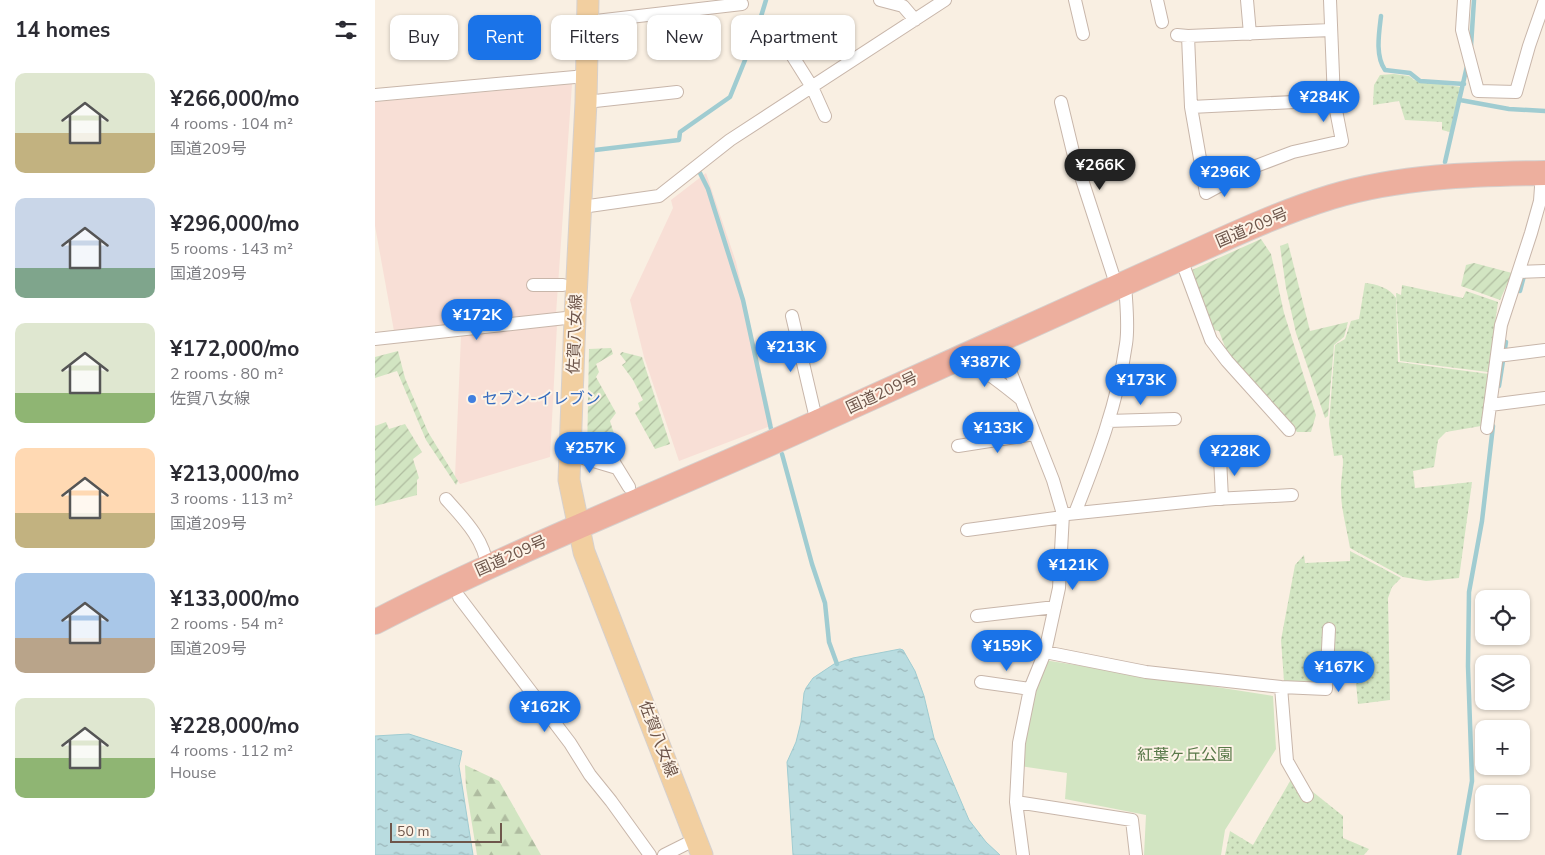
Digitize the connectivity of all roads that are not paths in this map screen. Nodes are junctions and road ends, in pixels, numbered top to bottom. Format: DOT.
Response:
graph roads {
  1 [pos="588,0"];
  2 [pos="880,0"];
  3 [pos="945,0"];
  4 [pos="1075,0"];
  5 [pos="1157,0"];
  6 [pos="1247,0"];
  7 [pos="1330,0"];
  8 [pos="1463,0"];
  9 [pos="1545,0"];
  10 [pos="743,4"];
  11 [pos="587,15"];
  12 [pos="637,16"];
  13 [pos="915,20"];
  14 [pos="1162,22"];
  15 [pos="1331,30"];
  16 [pos="1083,34"];
  17 [pos="1250,34"];
  18 [pos="586,60"];
  19 [pos="795,60"];
  20 [pos="586,76"];
  21 [pos="812,86"];
  22 [pos="677,92"];
  23 [pos="375,95"];
  24 [pos="1333,100"];
  25 [pos="586,102"];
  26 [pos="1061,102"];
  27 [pos="1191,107"];
  28 [pos="825,116"];
  29 [pos="1544,173"];
  30 [pos="581,207"];
  31 [pos="1181,258"];
  32 [pos="1519,272"];
  33 [pos="1545,272"];
  34 [pos="533,285"];
  35 [pos="563,285"];
  36 [pos="1121,285"];
  37 [pos="792,316"];
  38 [pos="575,317"];
  39 [pos="375,336"];
  40 [pos="998,340"];
  41 [pos="1545,350"];
  42 [pos="1497,356"];
  43 [pos="958,358"];
  44 [pos="1545,398"];
  45 [pos="1022,400"];
  46 [pos="1490,405"];
  47 [pos="1175,419"];
  48 [pos="1107,420"];
  49 [pos="817,423"];
  50 [pos="1487,428"];
  51 [pos="1289,430"];
  52 [pos="1035,434"];
  53 [pos="958,446"];
  54 [pos="570,454"];
  55 [pos="1220,458"];
  56 [pos="629,487"];
  57 [pos="1292,494"];
  58 [pos="446,499"];
  59 [pos="1222,499"];
  60 [pos="1067,515"];
  61 [pos="579,526"];
  62 [pos="967,530"];
  63 [pos="487,567"];
  64 [pos="459,597"];
  65 [pos="1055,607"];
  66 [pos="977,616"];
  67 [pos="375,622"];
  68 [pos="1329,629"];
  69 [pos="1045,652"];
  70 [pos="981,682"];
  71 [pos="1281,687"];
  72 [pos="1030,689"];
  73 [pos="1307,796"];
  74 [pos="1016,802"];
  75 [pos="699,847"];
  76 [pos="650,855"];
  77 [pos="664,855"];
  78 [pos="1023,855"];
  79 [pos="1136,855"];
  1 -- 11 [label="main road, 佐賀八女線"];
  2 -- 13 [label="street"];
  3 -- 13 [label="street"];
  4 -- 16 [label="street"];
  5 -- 14 [label="street"];
  6 -- 17 [label="street"];
  7 -- 15 [label="street"];
  8 -- 9 [label="street"];
  10 -- 12 [label="street"];
  13 -- 21 [label="street"];
  15 -- 17 [label="street"];
  15 -- 24 [label="street"];
  17 -- 27 [label="street"];
  18 -- 20 [label="main road, 佐賀八女線"];
  19 -- 21 [label="street"];
  20 -- 23 [label="street"];
  20 -- 25 [label="main road, 佐賀八女線"];
  21 -- 28 [label="street"];
  21 -- 30 [label="street"];
  22 -- 25 [label="street"];
  24 -- 27 [label="street"];
  24 -- 27 [label="street"];
  25 -- 30 [label="main road, 佐賀八女線"];
  26 -- 36 [label="street"];
  29 -- 31 [label="highway, 国道209号"];
  29 -- 32 [label="street"];
  30 -- 38 [label="main road, 佐賀八女線"];
  31 -- 36 [label="highway, 国道209号"];
  31 -- 51 [label="street"];
  32 -- 33 [label="street"];
  32 -- 42 [label="street"];
  34 -- 35 [label="street"];
  36 -- 40 [label="highway, 国道209号"];
  36 -- 48 [label="street"];
  37 -- 49 [label="street"];
  38 -- 39 [label="street"];
  38 -- 54 [label="main road, 佐賀八女線"];
  40 -- 43 [label="highway, 国道209号"];
  40 -- 45 [label="street"];
  41 -- 42 [label="street"];
  42 -- 46 [label="street"];
  43 -- 45 [label="street"];
  43 -- 49 [label="highway, 国道209号"];
  44 -- 46 [label="street"];
  45 -- 52 [label="street"];
  46 -- 50 [label="street"];
  47 -- 48 [label="street"];
  48 -- 60 [label="street"];
  49 -- 61 [label="highway, 国道209号"];
  52 -- 53 [label="street"];
  52 -- 60 [label="street"];
  54 -- 56 [label="street"];
  54 -- 61 [label="main road, 佐賀八女線"];
  55 -- 59 [label="street"];
  57 -- 59 [label="street"];
  58 -- 63 [label="street"];
  59 -- 60 [label="street"];
  60 -- 62 [label="street"];
  60 -- 65 [label="street"];
  61 -- 63 [label="highway, 国道209号"];
  61 -- 75 [label="main road, 佐賀八女線"];
  63 -- 67 [label="highway, 国道209号"];
  64 -- 76 [label="street"];
  65 -- 66 [label="street"];
  65 -- 69 [label="street"];
  68 -- 71 [label="street"];
  69 -- 71 [label="street"];
  69 -- 72 [label="street"];
  70 -- 72 [label="street"];
  71 -- 73 [label="street"];
  72 -- 74 [label="street"];
  74 -- 78 [label="street"];
  74 -- 79 [label="street"];
  75 -- 77 [label="street"];
}
